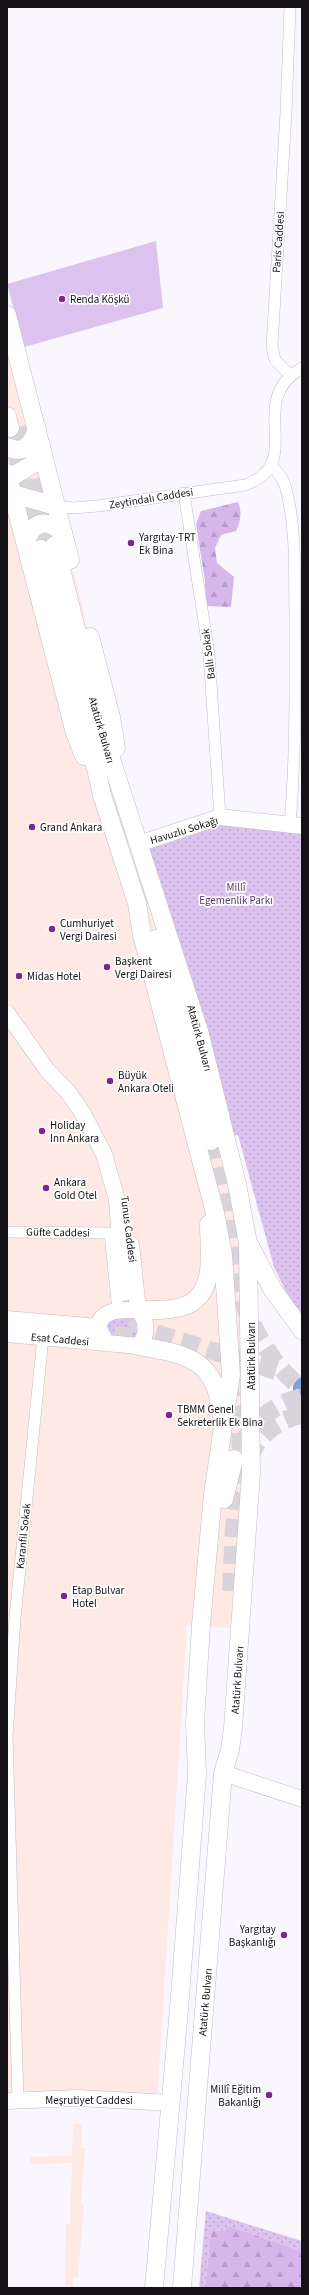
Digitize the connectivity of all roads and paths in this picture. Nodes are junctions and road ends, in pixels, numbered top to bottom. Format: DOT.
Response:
graph roads {
  1 [pos="290,7"];
  2 [pos="7,315"];
  3 [pos="7,363"];
  4 [pos="302,368"];
  5 [pos="290,375"];
  6 [pos="24,429"];
  7 [pos="7,447"];
  8 [pos="271,465"];
  9 [pos="9,485"];
  10 [pos="184,493"];
  11 [pos="56,506"];
  12 [pos="46,542"];
  13 [pos="220,817"];
  14 [pos="296,825"];
  15 [pos="138,844"];
  16 [pos="137,903"];
  17 [pos="7,1013"];
  18 [pos="82,1112"];
  19 [pos="211,1141"];
  20 [pos="230,1155"];
  21 [pos="201,1164"];
  22 [pos="209,1193"];
  23 [pos="7,1232"];
  24 [pos="110,1233"];
  25 [pos="248,1243"];
  26 [pos="124,1293"];
  27 [pos="138,1310"];
  28 [pos="118,1311"];
  29 [pos="7,1319"];
  30 [pos="99,1327"];
  31 [pos="302,1330"];
  32 [pos="7,1334"];
  33 [pos="42,1337"];
  34 [pos="112,1344"];
  35 [pos="139,1346"];
  36 [pos="223,1433"];
  37 [pos="234,1458"];
  38 [pos="231,1590"];
  39 [pos="11,1623"];
  40 [pos="7,1736"];
  41 [pos="197,1770"];
  42 [pos="223,1773"];
  43 [pos="302,1798"];
  44 [pos="12,2101"];
  45 [pos="171,2103"];
  46 [pos="154,2288"];
  47 [pos="182,2288"];
  1 -- 5 [label="street, Paris Caddesi"];
  2 -- 6 [label="main road"];
  3 -- 6 [label="main road"];
  4 -- 5 [label="street"];
  5 -- 8 [label="street"];
  6 -- 7 [label="main road"];
  6 -- 9 [label="main road"];
  6 -- 11 [label="main road"];
  8 -- 10 [label="street, Zeytindalı Caddesi"];
  8 -- 14 [label="street"];
  9 -- 11 [label="main road"];
  9 -- 12 [label="main road"];
  10 -- 11 [label="street, Zeytindalı Caddesi"];
  10 -- 13 [label="street, Ballı Sokak"];
  11 -- 12 [label="main road"];
  12 -- 15 [label="main road, Atatürk Bulvarı"];
  12 -- 16 [label="main road, Atatürk Bulvarı"];
  13 -- 14 [label="street, Havuzlu Sokağı"];
  13 -- 15 [label="street, Havuzlu Sokağı"];
  15 -- 20 [label="main road, Atatürk Bulvarı"];
  16 -- 19 [label="main road"];
  16 -- 21 [label="main road, Atatürk Bulvarı"];
  17 -- 18 [label="street, Tunus Caddesi"];
  18 -- 26 [label="street, Tunus Caddesi"];
  18 -- 27 [label="street, Tunus Caddesi"];
  20 -- 21 [label="main road"];
  20 -- 25 [label="main road, Atatürk Bulvarı"];
  21 -- 22 [label="main road, Atatürk Bulvarı"];
  22 -- 27 [label="main road"];
  22 -- 36 [label="main road, Atatürk Bulvarı"];
  23 -- 24 [label="street, Güfte Caddesi"];
  24 -- 28 [label="street, Tunus Caddesi"];
  25 -- 31 [label="main road"];
  25 -- 42 [label="main road, Atatürk Bulvarı"];
  27 -- 28 [label="street, Esat Caddesi"];
  27 -- 35 [label="street"];
  28 -- 30 [label="street, Esat Caddesi"];
  29 -- 30 [label="street, Esat Caddesi"];
  30 -- 34 [label="street, Esat Caddesi"];
  32 -- 33 [label="street, Esat Caddesi"];
  33 -- 34 [label="street, Esat Caddesi"];
  33 -- 39 [label="street, Karanfil Sokak"];
  34 -- 35 [label="street, Esat Caddesi"];
  35 -- 36 [label="main road"];
  36 -- 41 [label="main road, Atatürk Bulvarı"];
  37 -- 41 [label="main road"];
  38 -- 42 [label="main road"];
  39 -- 40 [label="street, Karanfil Sokak"];
  40 -- 44 [label="street, Karanfil Sokak"];
  41 -- 45 [label="main road, Atatürk Bulvarı"];
  42 -- 43 [label="street"];
  42 -- 47 [label="main road, Atatürk Bulvarı"];
  44 -- 45 [label="street, Meşrutiyet Caddesi"];
  45 -- 46 [label="main road, Atatürk Bulvarı"];
}
